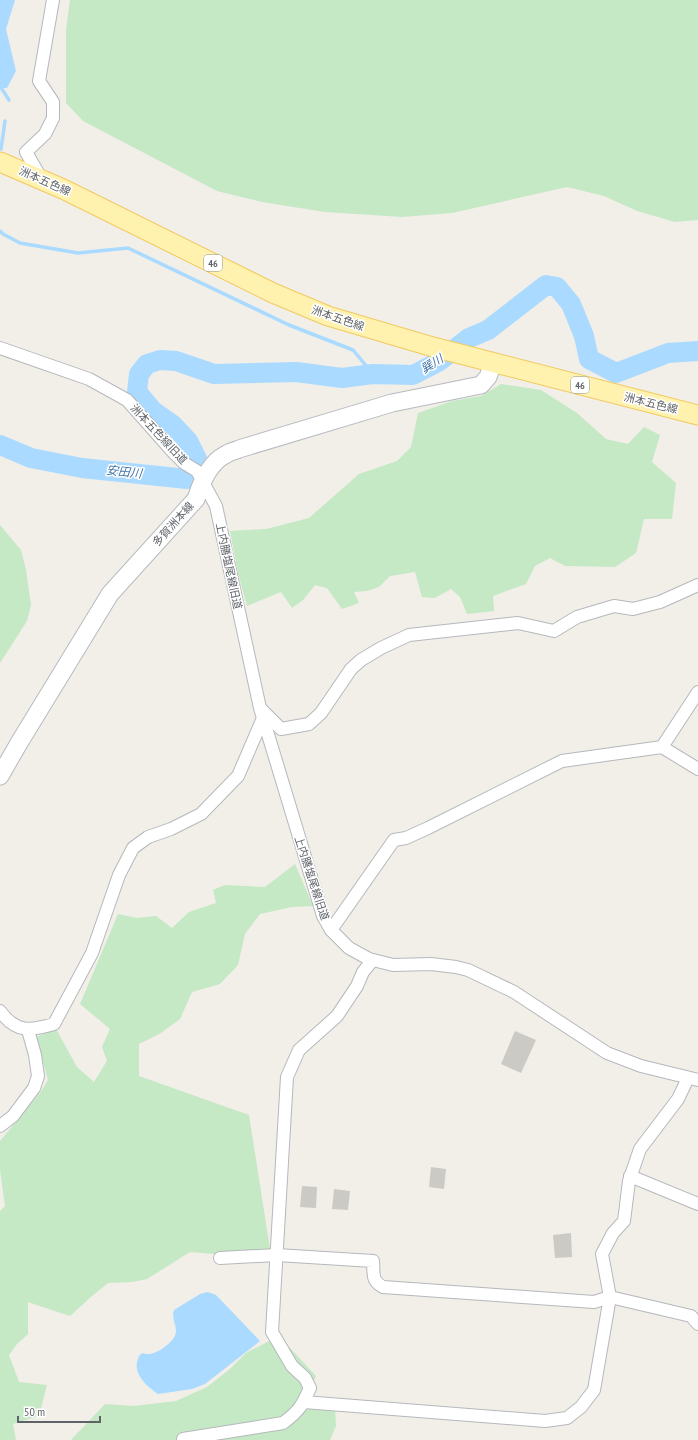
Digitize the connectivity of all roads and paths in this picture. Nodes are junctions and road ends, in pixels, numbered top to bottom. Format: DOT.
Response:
graph roads {
  1 [pos="52,0"];
  2 [pos="0,162"];
  3 [pos="42,179"];
  4 [pos="0,348"];
  5 [pos="493,363"];
  6 [pos="698,415"];
  7 [pos="199,477"];
  8 [pos="698,585"];
  9 [pos="698,692"];
  10 [pos="261,713"];
  11 [pos="662,747"];
  12 [pos="698,769"];
  13 [pos="0,776"];
  14 [pos="330,930"];
  15 [pos="372,961"];
  16 [pos="0,1011"];
  17 [pos="28,1030"];
  18 [pos="693,1079"];
  19 [pos="0,1126"];
  20 [pos="630,1176"];
  21 [pos="698,1204"];
  22 [pos="277,1255"];
  23 [pos="220,1258"];
  24 [pos="610,1297"];
  25 [pos="698,1324"];
  26 [pos="304,1402"];
  27 [pos="183,1439"];
  1 -- 3 [label="street"];
  2 -- 3 [label="main road, 洲本五色線 / 46"];
  3 -- 5 [label="main road, 洲本五色線 / 46"];
  4 -- 7 [label="street, 洲本五色線旧道"];
  5 -- 6 [label="main road, 洲本五色線 / 46"];
  5 -- 7 [label="main road, 多賀洲本線"];
  7 -- 10 [label="street, 上内膳塩尾線旧道"];
  7 -- 13 [label="main road, 多賀洲本線"];
  8 -- 10 [label="street"];
  9 -- 11 [label="street"];
  10 -- 14 [label="street, 上内膳塩尾線旧道"];
  10 -- 17 [label="street"];
  11 -- 12 [label="street"];
  11 -- 14 [label="street"];
  14 -- 15 [label="street, 上内膳塩尾線旧道"];
  15 -- 18 [label="street, 上内膳塩尾線旧道"];
  15 -- 22 [label="street"];
  16 -- 17 [label="street"];
  17 -- 19 [label="street"];
  18 -- 20 [label="street"];
  20 -- 21 [label="street"];
  20 -- 24 [label="street"];
  22 -- 23 [label="street"];
  22 -- 24 [label="street"];
  22 -- 26 [label="street"];
  24 -- 25 [label="street"];
  24 -- 26 [label="street"];
  26 -- 27 [label="street"];
}
